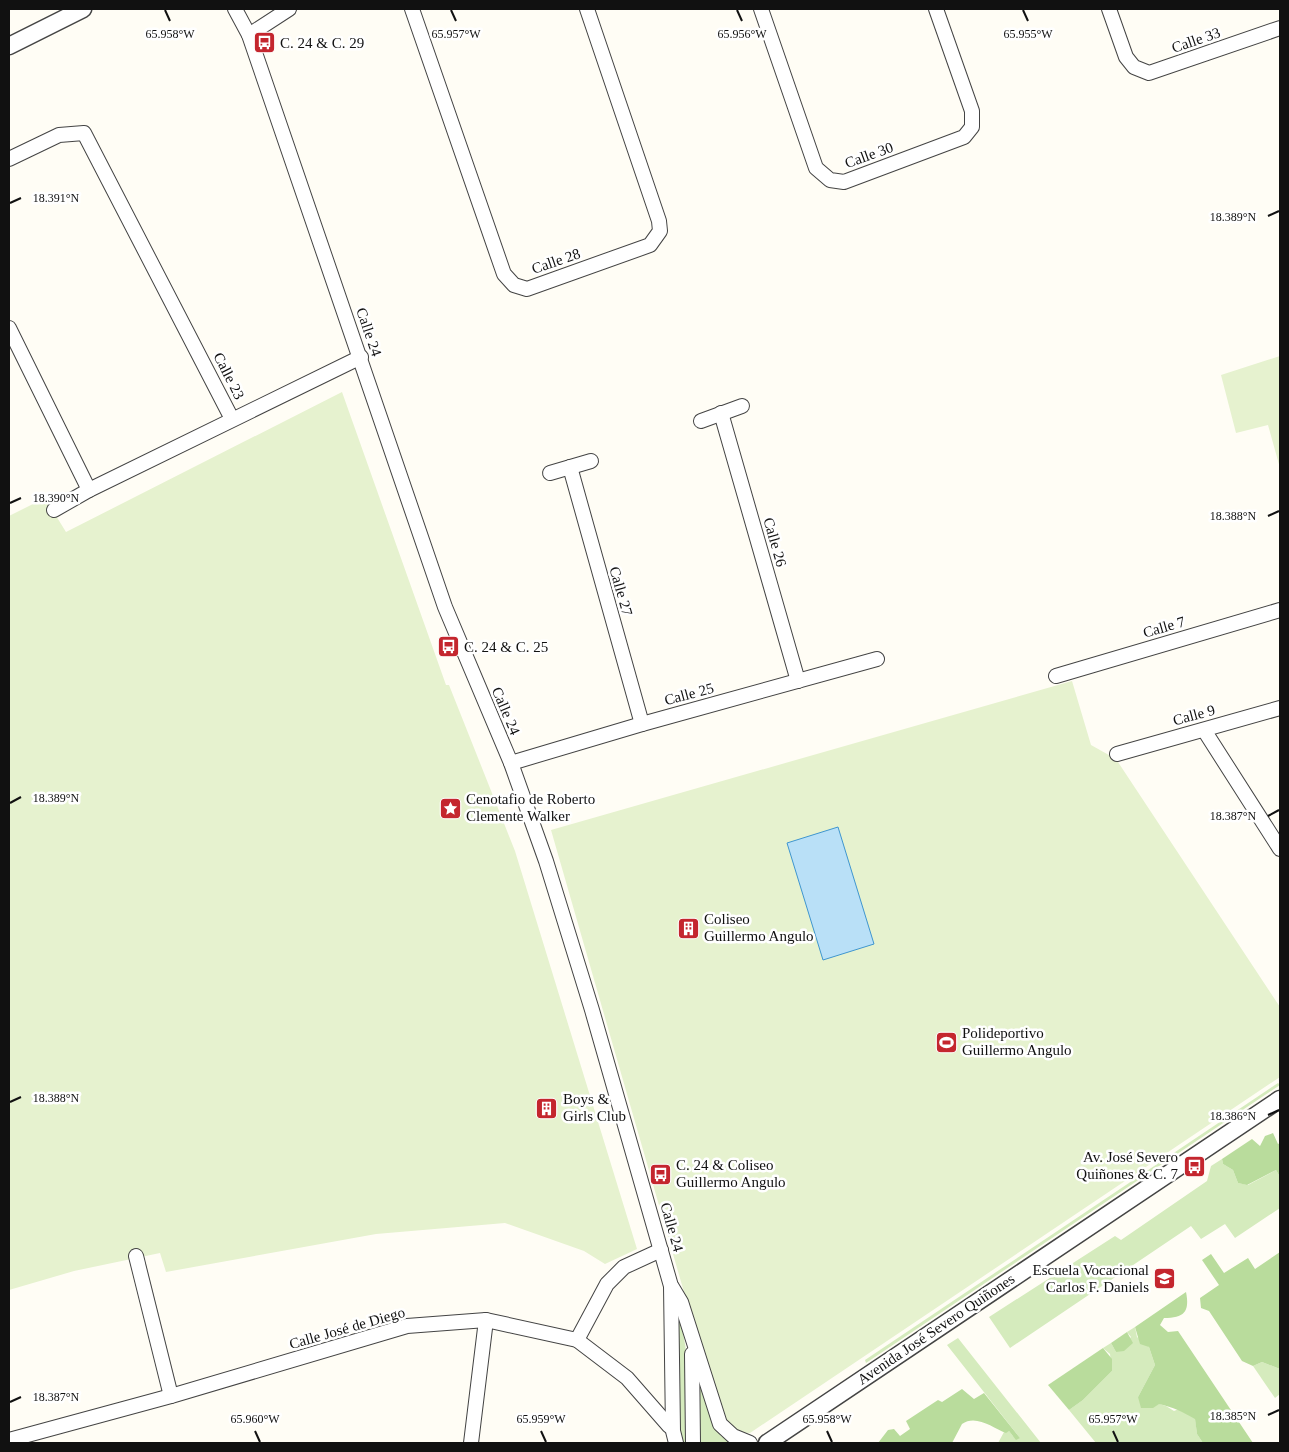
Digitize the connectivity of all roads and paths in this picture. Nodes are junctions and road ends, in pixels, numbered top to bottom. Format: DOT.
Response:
graph roads {
  1 [pos="83,9"];
  2 [pos="235,9"];
  3 [pos="289,9"];
  4 [pos="412,9"];
  5 [pos="587,9"];
  6 [pos="760,9"];
  7 [pos="936,9"];
  8 [pos="1109,9"];
  9 [pos="1280,28"];
  10 [pos="249,35"];
  11 [pos="9,46"];
  12 [pos="14,156"];
  13 [pos="9,328"];
  14 [pos="360,357"];
  15 [pos="742,406"];
  16 [pos="721,413"];
  17 [pos="232,419"];
  18 [pos="701,421"];
  19 [pos="591,461"];
  20 [pos="570,467"];
  21 [pos="550,473"];
  22 [pos="89,490"];
  23 [pos="54,510"];
  24 [pos="1280,610"];
  25 [pos="877,659"];
  26 [pos="1056,676"];
  27 [pos="798,681"];
  28 [pos="1280,708"];
  29 [pos="642,724"];
  30 [pos="1204,730"];
  31 [pos="1117,754"];
  32 [pos="511,763"];
  33 [pos="1280,849"];
  34 [pos="1280,1099"];
  35 [pos="661,1250"];
  36 [pos="136,1256"];
  37 [pos="671,1286"];
  38 [pos="486,1320"];
  39 [pos="577,1340"];
  40 [pos="693,1344"];
  41 [pos="171,1396"];
  42 [pos="669,1426"];
  43 [pos="9,1440"];
  44 [pos="471,1443"];
  45 [pos="676,1443"];
  46 [pos="693,1443"];
  47 [pos="750,1443"];
  48 [pos="767,1443"];
  1 -- 11 [label="street"];
  2 -- 10 [label="street, Calle 24"];
  3 -- 10 [label="street"];
  4 -- 5 [label="street, Calle 28"];
  6 -- 7 [label="street, Calle 30"];
  8 -- 9 [label="street, Calle 33"];
  10 -- 14 [label="street, Calle 24"];
  12 -- 17 [label="street, Calle 23"];
  13 -- 22 [label="street"];
  14 -- 17 [label="street"];
  14 -- 32 [label="street, Calle 24"];
  15 -- 16 [label="street"];
  16 -- 18 [label="street"];
  16 -- 27 [label="street, Calle 26"];
  17 -- 22 [label="street, Calle 23"];
  19 -- 20 [label="street"];
  20 -- 21 [label="street"];
  20 -- 29 [label="street, Calle 27"];
  22 -- 23 [label="street, Calle 23"];
  24 -- 26 [label="street, Calle 7"];
  25 -- 27 [label="street, Calle 25"];
  27 -- 29 [label="street, Calle 25"];
  28 -- 30 [label="street, Calle 9"];
  29 -- 32 [label="street, Calle 25"];
  30 -- 31 [label="street, Calle 9"];
  30 -- 33 [label="street"];
  32 -- 35 [label="street, Calle 24"];
  34 -- 48 [label="street, Avenida José Severo Quiñones"];
  35 -- 37 [label="street, Calle 24"];
  35 -- 39 [label="street"];
  36 -- 41 [label="street"];
  37 -- 40 [label="street"];
  37 -- 45 [label="street, Calle 24"];
  38 -- 39 [label="street, Calle José de Diego"];
  38 -- 41 [label="street, Calle José de Diego"];
  38 -- 44 [label="street"];
  39 -- 42 [label="street, Calle José de Diego"];
  40 -- 46 [label="street"];
  40 -- 47 [label="street"];
  41 -- 43 [label="street, Calle José de Diego"];
}
